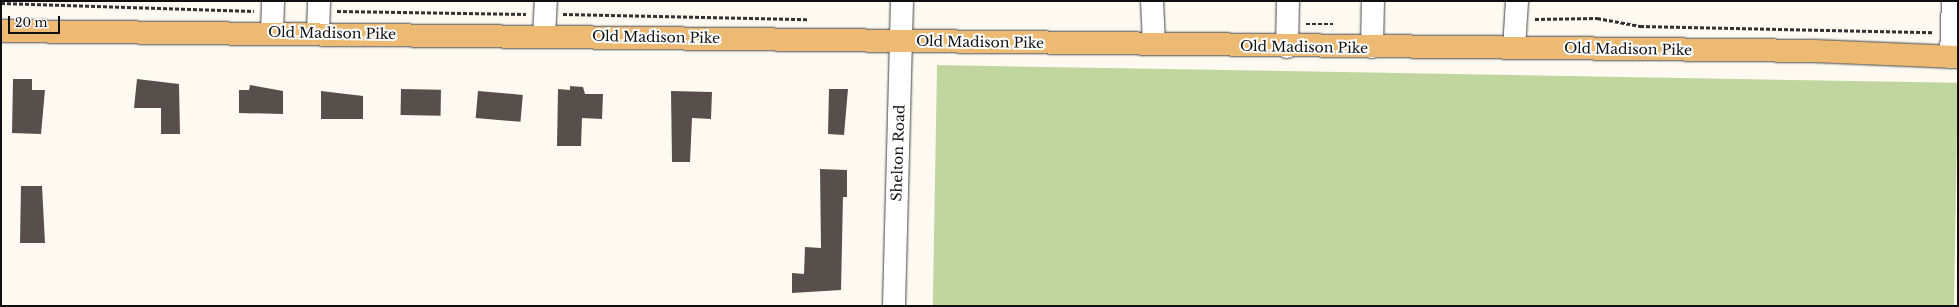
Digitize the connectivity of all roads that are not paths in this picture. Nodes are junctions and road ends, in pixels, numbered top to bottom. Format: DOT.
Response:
graph roads {
  1 [pos="902,1"];
  2 [pos="1152,1"];
  3 [pos="1288,1"];
  4 [pos="1373,1"];
  5 [pos="1517,1"];
  6 [pos="1953,1"];
  7 [pos="546,8"];
  8 [pos="272,15"];
  9 [pos="318,15"];
  10 [pos="1,31"];
  11 [pos="544,36"];
  12 [pos="901,40"];
  13 [pos="1154,44"];
  14 [pos="1287,47"];
  15 [pos="1372,47"];
  16 [pos="1514,48"];
  17 [pos="1954,57"];
  18 [pos="894,306"];
  1 -- 12 [label="street, Shelton Road"];
  2 -- 13 [label="street"];
  3 -- 14 [label="street"];
  4 -- 15 [label="street"];
  5 -- 16 [label="street"];
  6 -- 17 [label="street"];
  7 -- 11 [label="street"];
  8 -- 9 [label="main road, Old Madison Pike"];
  8 -- 10 [label="main road, Old Madison Pike"];
  9 -- 11 [label="main road, Old Madison Pike"];
  11 -- 12 [label="main road, Old Madison Pike"];
  12 -- 13 [label="main road, Old Madison Pike"];
  12 -- 18 [label="street, Shelton Road"];
  13 -- 14 [label="main road, Old Madison Pike"];
  14 -- 15 [label="main road, Old Madison Pike"];
  15 -- 16 [label="main road, Old Madison Pike"];
  16 -- 17 [label="main road, Old Madison Pike"];
}
